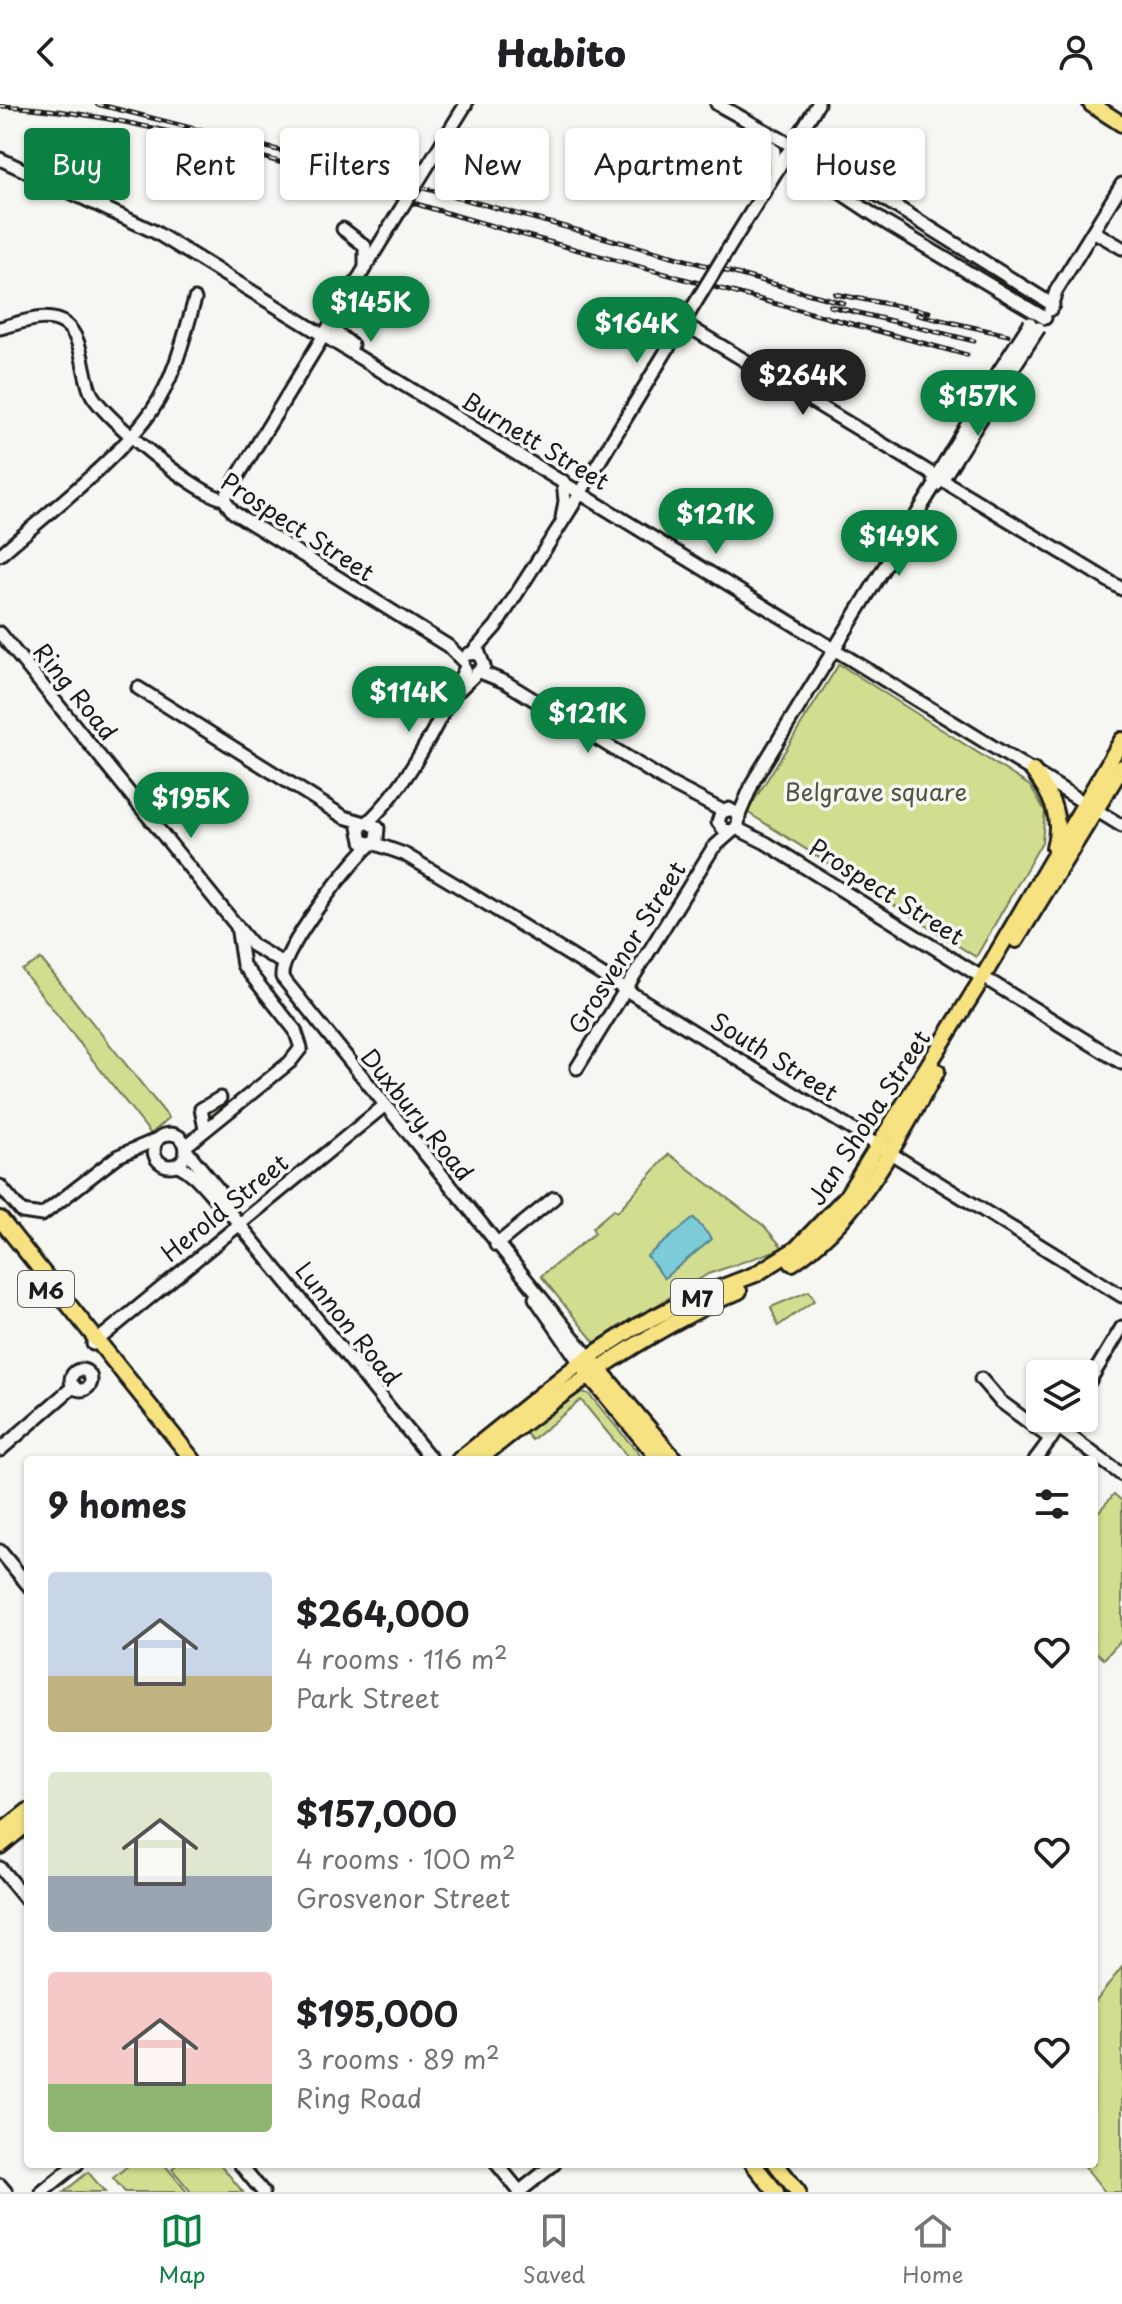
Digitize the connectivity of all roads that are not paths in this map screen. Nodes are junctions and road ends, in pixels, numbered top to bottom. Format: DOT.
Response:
graph roads {
  1 [pos="466,104"];
  2 [pos="717,104"];
  3 [pos="818,104"];
  4 [pos="1091,104"];
  5 [pos="732,113"];
  6 [pos="1122,124"];
  7 [pos="803,128"];
  8 [pos="787,150"];
  9 [pos="787,153"];
  10 [pos="0,159"];
  11 [pos="0,168"];
  12 [pos="24,170"];
  13 [pos="774,174"];
  14 [pos="24,176"];
  15 [pos="1122,184"];
  16 [pos="87,200"];
  17 [pos="860,200"];
  18 [pos="886,200"];
  19 [pos="343,229"];
  20 [pos="1093,231"];
  21 [pos="1122,248"];
  22 [pos="365,266"];
  23 [pos="195,299"];
  24 [pos="1049,303"];
  25 [pos="335,315"];
  26 [pos="294,318"];
  27 [pos="1038,321"];
  28 [pos="683,323"];
  29 [pos="0,328"];
  30 [pos="323,335"];
  31 [pos="401,383"];
  32 [pos="131,434"];
  33 [pos="563,481"];
  34 [pos="936,481"];
  35 [pos="579,491"];
  36 [pos="224,499"];
  37 [pos="562,519"];
  38 [pos="0,555"];
  39 [pos="1122,589"];
  40 [pos="0,633"];
  41 [pos="835,650"];
  42 [pos="474,663"];
  43 [pos="138,688"];
  44 [pos="1122,740"];
  45 [pos="1122,767"];
  46 [pos="1033,771"];
  47 [pos="1090,806"];
  48 [pos="729,820"];
  49 [pos="1122,826"];
  50 [pos="369,833"];
  51 [pos="1047,867"];
  52 [pos="237,926"];
  53 [pos="283,963"];
  54 [pos="987,980"];
  55 [pos="626,990"];
  56 [pos="1122,1063"];
  57 [pos="577,1068"];
  58 [pos="220,1098"];
  59 [pos="384,1106"];
  60 [pos="205,1129"];
  61 [pos="158,1139"];
  62 [pos="186,1148"];
  63 [pos="884,1148"];
  64 [pos="137,1149"];
  65 [pos="156,1158"];
  66 [pos="178,1165"];
  67 [pos="0,1186"];
  68 [pos="554,1198"];
  69 [pos="231,1214"];
  70 [pos="0,1219"];
  71 [pos="239,1224"];
  72 [pos="0,1232"];
  73 [pos="496,1245"];
  74 [pos="1122,1296"];
  75 [pos="1122,1327"];
  76 [pos="645,1338"];
  77 [pos="97,1343"];
  78 [pos="584,1360"];
  79 [pos="1098,1367"];
  80 [pos="595,1372"];
  81 [pos="981,1379"];
  82 [pos="74,1386"];
  83 [pos="618,1391"];
  84 [pos="1056,1432"];
  85 [pos="1073,1432"];
  86 [pos="1051,1439"];
  87 [pos="0,1450"];
  88 [pos="188,1456"];
  89 [pos="429,1456"];
  90 [pos="464,1456"];
  91 [pos="484,1456"];
  92 [pos="657,1456"];
  93 [pos="672,1456"];
  94 [pos="1038,1456"];
  95 [pos="1122,1475"];
  96 [pos="0,1551"];
  97 [pos="24,1580"];
  98 [pos="24,1814"];
  99 [pos="24,1826"];
  100 [pos="0,1833"];
  101 [pos="0,1846"];
  102 [pos="0,1868"];
  103 [pos="24,1897"];
  104 [pos="72,2168"];
  105 [pos="243,2168"];
  106 [pos="500,2168"];
  107 [pos="549,2168"];
  108 [pos="779,2168"];
  109 [pos="766,2178"];
  110 [pos="0,2185"];
  111 [pos="6,2192"];
  112 [pos="42,2192"];
  113 [pos="263,2192"];
  114 [pos="520,2192"];
  115 [pos="776,2192"];
  116 [pos="798,2192"];
  1 -- 22 [label="street, bridge"];
  2 -- 5 [label="street"];
  3 -- 7 [label="street"];
  4 -- 6 [label="main road"];
  5 -- 8 [label="street"];
  5 -- 13 [label="street"];
  9 -- 13 [label="street"];
  10 -- 12 [label="street, Burnett Street"];
  11 -- 14 [label="street"];
  13 -- 28 [label="street, bridge"];
  15 -- 20 [label="street, Grosvenor Street"];
  16 -- 26 [label="street, Burnett Street"];
  17 -- 27 [label="street"];
  18 -- 24 [label="street"];
  19 -- 22 [label="street"];
  20 -- 21 [label="street"];
  20 -- 24 [label="street, Grosvenor Street"];
  22 -- 25 [label="street"];
  23 -- 32 [label="street"];
  24 -- 27 [label="street, Grosvenor Street"];
  25 -- 26 [label="street"];
  25 -- 30 [label="street"];
  25 -- 31 [label="street"];
  26 -- 30 [label="street, Burnett Street"];
  27 -- 34 [label="street, Grosvenor Street, bridge"];
  28 -- 34 [label="street"];
  28 -- 35 [label="street"];
  29 -- 32 [label="street"];
  30 -- 31 [label="street, Burnett Street"];
  30 -- 36 [label="street"];
  31 -- 33 [label="street, Burnett Street"];
  32 -- 36 [label="street, Prospect Street"];
  32 -- 38 [label="street"];
  33 -- 35 [label="street, Burnett Street"];
  33 -- 37 [label="street"];
  34 -- 39 [label="street"];
  34 -- 41 [label="street, Grosvenor Street"];
  35 -- 37 [label="street"];
  35 -- 41 [label="street, Burnett Street"];
  36 -- 42 [label="street, Prospect Street"];
  37 -- 42 [label="street"];
  40 -- 52 [label="street, Ring Road"];
  41 -- 46 [label="street, Burnett Street"];
  41 -- 48 [label="street, Grosvenor Street"];
  42 -- 48 [label="street, Prospect Street"];
  42 -- 50 [label="street"];
  43 -- 50 [label="street, South Street"];
  44 -- 47 [label="main road, Jan Shoba Street / M7"];
  45 -- 47 [label="main road, Jan Shoba Street / M7"];
  46 -- 47 [label="street, Burnett Street"];
  46 -- 51 [label="main road"];
  47 -- 49 [label="street, Burnett Street"];
  47 -- 51 [label="main road, Jan Shoba Street / M7"];
  47 -- 54 [label="main road, Jan Shoba Street / M7"];
  48 -- 54 [label="street, Prospect Street"];
  48 -- 55 [label="street, Grosvenor Street"];
  50 -- 53 [label="street"];
  50 -- 55 [label="street, South Street"];
  51 -- 54 [label="main road, Jan Shoba Street / M7"];
  52 -- 53 [label="street, Ring Road"];
  52 -- 60 [label="street, Ring Road"];
  53 -- 59 [label="street, Duxbury Road"];
  54 -- 56 [label="street, Prospect Street"];
  54 -- 63 [label="main road, Jan Shoba Street / M7"];
  55 -- 57 [label="street, Grosvenor Street"];
  55 -- 63 [label="street, South Street"];
  58 -- 60 [label="street"];
  59 -- 71 [label="street, Herold Street"];
  59 -- 73 [label="street, Duxbury Road"];
  60 -- 62 [label="street, Ring Road"];
  61 -- 62 [label="street"];
  61 -- 64 [label="street"];
  61 -- 65 [label="street"];
  62 -- 66 [label="street"];
  62 -- 69 [label="street, Lunnon Road"];
  63 -- 74 [label="street, South Street"];
  63 -- 76 [label="main road, Jan Shoba Street / M7"];
  63 -- 78 [label="main road, Jan Shoba Street / M7"];
  64 -- 65 [label="street"];
  64 -- 67 [label="street"];
  65 -- 66 [label="street"];
  66 -- 69 [label="street, Lunnon Road"];
  68 -- 73 [label="street"];
  69 -- 71 [label="street, Lunnon Road"];
  70 -- 77 [label="main road, M6"];
  71 -- 77 [label="street, Herold Street"];
  71 -- 89 [label="street, Lunnon Road"];
  72 -- 77 [label="main road, M6"];
  73 -- 78 [label="street, Duxbury Road"];
  75 -- 79 [label="street"];
  76 -- 80 [label="main road, Jan Shoba Street / M7"];
  76 -- 83 [label="main road"];
  77 -- 88 [label="main road, M6"];
  78 -- 80 [label="main road, Duxbury Road"];
  78 -- 90 [label="main road, Jan Shoba Street / M7"];
  80 -- 83 [label="main road, Duxbury Road"];
  80 -- 91 [label="main road, Jan Shoba Street / M7"];
  80 -- 92 [label="main road, Duxbury Road"];
  81 -- 86 [label="street"];
  82 -- 87 [label="street"];
  83 -- 93 [label="main road, Duxbury Road"];
  84 -- 86 [label="street"];
  85 -- 95 [label="street"];
  86 -- 94 [label="street"];
  96 -- 97 [label="street"];
  98 -- 100 [label="main road"];
  99 -- 101 [label="main road"];
  102 -- 103 [label="street"];
  104 -- 112 [label="street"];
  105 -- 113 [label="street"];
  106 -- 114 [label="street"];
  107 -- 114 [label="street"];
  108 -- 116 [label="main road"];
  109 -- 115 [label="main road"];
  110 -- 111 [label="street"];
}
